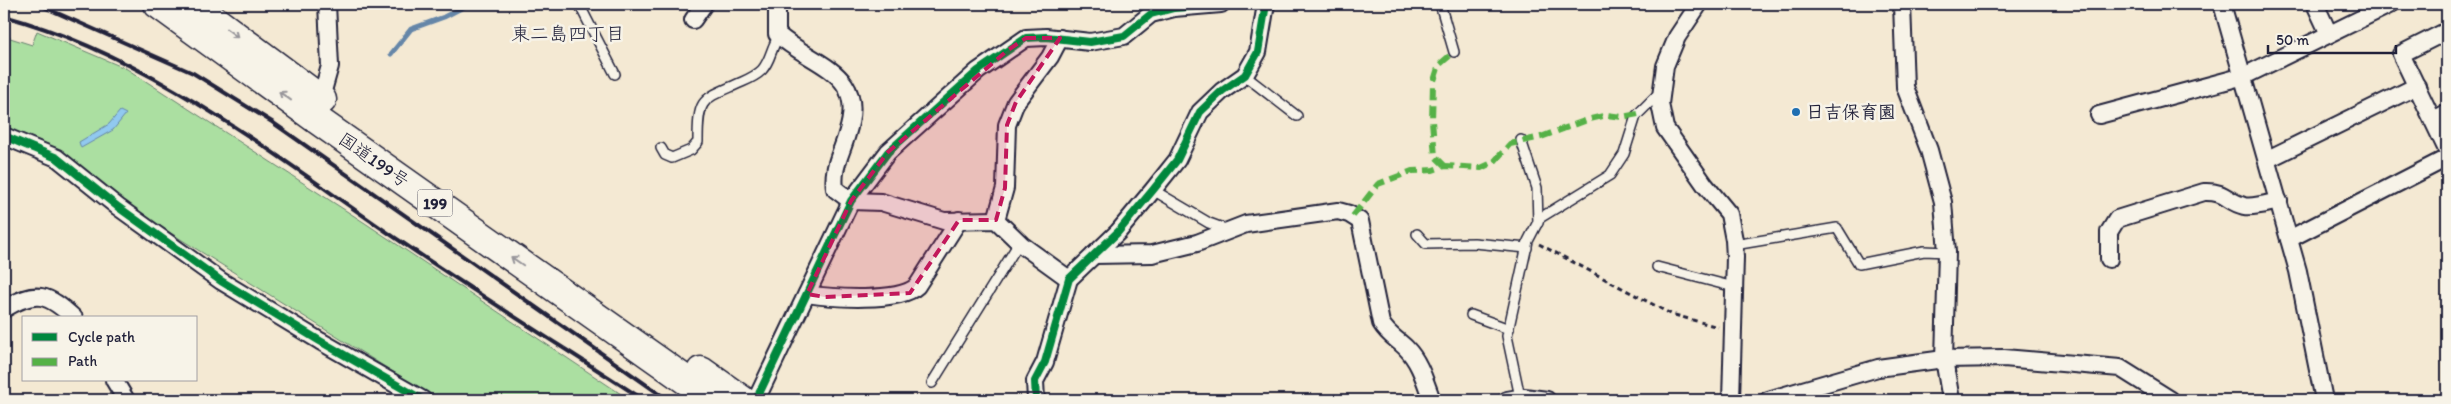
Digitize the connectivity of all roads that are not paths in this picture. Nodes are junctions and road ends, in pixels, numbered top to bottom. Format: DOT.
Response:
graph roads {
  1 [pos="158,4"];
  2 [pos="194,4"];
  3 [pos="327,4"];
  4 [pos="579,4"];
  5 [pos="704,4"];
  6 [pos="777,4"];
  7 [pos="1221,4"];
  8 [pos="1266,4"];
  9 [pos="1440,4"];
  10 [pos="1699,4"];
  11 [pos="1902,4"];
  12 [pos="2222,4"];
  13 [pos="2315,4"];
  14 [pos="2391,4"];
  15 [pos="693,20"];
  16 [pos="2447,31"];
  17 [pos="2329,34"];
  18 [pos="779,36"];
  19 [pos="1060,38"];
  20 [pos="1454,52"];
  21 [pos="615,74"];
  22 [pos="1244,75"];
  23 [pos="2244,76"];
  24 [pos="2417,86"];
  25 [pos="1662,90"];
  26 [pos="318,109"];
  27 [pos="2099,115"];
  28 [pos="1297,116"];
  29 [pos="2440,116"];
  30 [pos="4,136"];
  31 [pos="1521,140"];
  32 [pos="661,148"];
  33 [pos="2447,150"];
  34 [pos="2447,158"];
  35 [pos="2268,159"];
  36 [pos="1154,190"];
  37 [pos="851,201"];
  38 [pos="2279,201"];
  39 [pos="959,220"];
  40 [pos="996,220"];
  41 [pos="1538,223"];
  42 [pos="1229,231"];
  43 [pos="1417,234"];
  44 [pos="2289,239"];
  45 [pos="1020,243"];
  46 [pos="1528,243"];
  47 [pos="1734,245"];
  48 [pos="1948,252"];
  49 [pos="1094,255"];
  50 [pos="2109,259"];
  51 [pos="1658,267"];
  52 [pos="1069,279"];
  53 [pos="1734,287"];
  54 [pos="807,294"];
  55 [pos="4,309"];
  56 [pos="1471,315"];
  57 [pos="72,316"];
  58 [pos="1509,329"];
  59 [pos="1944,358"];
  60 [pos="115,382"];
  61 [pos="932,383"];
  62 [pos="1513,399"];
  63 [pos="126,400"];
  64 [pos="423,400"];
  65 [pos="714,400"];
  66 [pos="742,400"];
  67 [pos="756,400"];
  68 [pos="1036,400"];
  69 [pos="1432,400"];
  70 [pos="1547,400"];
  71 [pos="1731,400"];
  72 [pos="1768,400"];
  73 [pos="1951,400"];
  74 [pos="2172,400"];
  75 [pos="2324,400"];
  26 -- 1 [label="highway, 国道199号 / 199, one-way"];
  2 -- 26 [label="highway, 国道199号 / 199, one-way"];
  3 -- 26 [label="street"];
  4 -- 21 [label="lane"];
  5 -- 15 [label="street"];
  6 -- 18 [label="street"];
  7 -- 19 [label="street"];
  8 -- 22 [label="street"];
  9 -- 20 [label="lane"];
  10 -- 25 [label="street"];
  11 -- 48 [label="street"];
  12 -- 23 [label="street"];
  13 -- 17 [label="street"];
  14 -- 17 [label="street"];
  16 -- 24 [label="street"];
  17 -- 23 [label="street"];
  18 -- 32 [label="lane"];
  18 -- 37 [label="street"];
  19 -- 37 [label="street"];
  19 -- 40 [label="street"];
  22 -- 28 [label="lane"];
  22 -- 36 [label="street"];
  23 -- 27 [label="street"];
  23 -- 35 [label="street"];
  24 -- 29 [label="street"];
  24 -- 35 [label="street"];
  25 -- 41 [label="lane"];
  25 -- 47 [label="street"];
  65 -- 26 [label="highway, 国道199号 / 199, one-way"];
  26 -- 66 [label="highway, 国道199号 / 199"];
  29 -- 33 [label="street"];
  30 -- 64 [label="street"];
  31 -- 41 [label="lane"];
  34 -- 44 [label="street"];
  35 -- 38 [label="street"];
  36 -- 42 [label="lane"];
  36 -- 49 [label="street"];
  37 -- 39 [label="street"];
  37 -- 54 [label="street"];
  38 -- 44 [label="street"];
  38 -- 50 [label="street"];
  39 -- 40 [label="street"];
  39 -- 54 [label="street"];
  40 -- 45 [label="street"];
  41 -- 46 [label="lane"];
  42 -- 49 [label="street"];
  42 -- 69 [label="street"];
  43 -- 46 [label="lane"];
  44 -- 75 [label="street"];
  45 -- 52 [label="street"];
  45 -- 61 [label="lane"];
  46 -- 58 [label="lane"];
  47 -- 48 [label="lane"];
  47 -- 53 [label="street"];
  48 -- 59 [label="street"];
  49 -- 52 [label="street"];
  51 -- 53 [label="lane"];
  52 -- 68 [label="street"];
  53 -- 71 [label="street"];
  54 -- 67 [label="street"];
  55 -- 57 [label="street"];
  56 -- 58 [label="lane"];
  58 -- 62 [label="lane"];
  59 -- 72 [label="street"];
  59 -- 73 [label="street"];
  59 -- 74 [label="street"];
  60 -- 63 [label="street"];
  62 -- 70 [label="street"];
}
